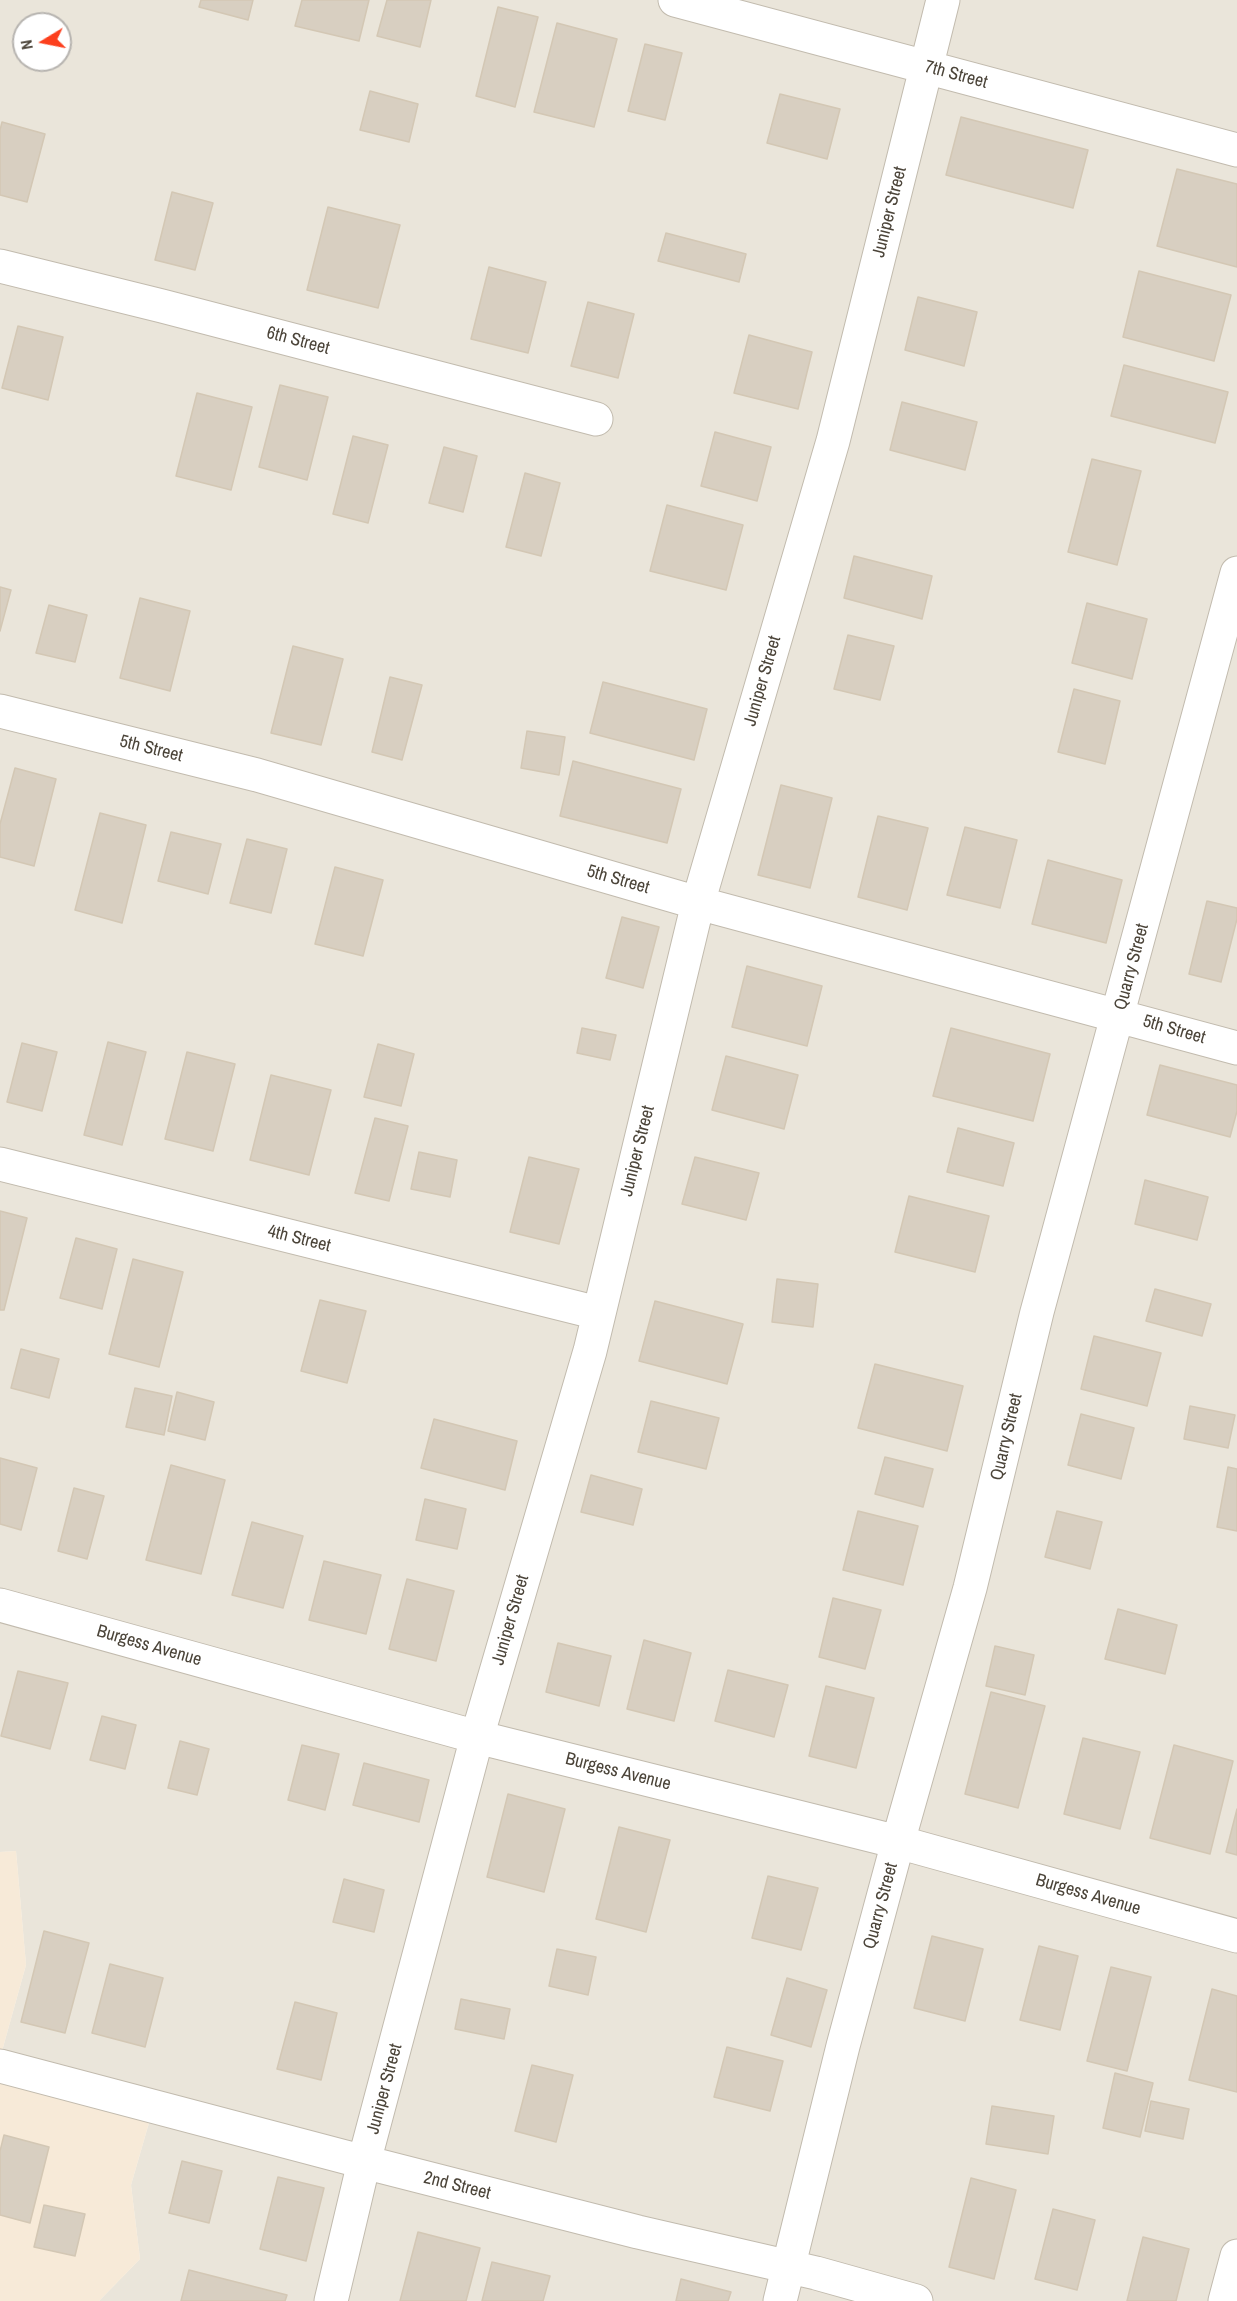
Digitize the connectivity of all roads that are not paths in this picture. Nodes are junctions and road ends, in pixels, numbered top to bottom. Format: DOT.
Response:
graph roads {
  1 [pos="675,0"];
  2 [pos="943,0"];
  3 [pos="926,67"];
  4 [pos="1237,150"];
  5 [pos="0,266"];
  6 [pos="596,419"];
  7 [pos="1237,573"];
  8 [pos="0,711"];
  9 [pos="698,903"];
  10 [pos="1119,1015"];
  11 [pos="1237,1048"];
  12 [pos="0,1164"];
  13 [pos="598,1313"];
  14 [pos="0,1605"];
  15 [pos="477,1737"];
  16 [pos="898,1842"];
  17 [pos="1237,1936"];
  18 [pos="0,2066"];
  19 [pos="364,2163"];
  20 [pos="1237,2256"];
  21 [pos="789,2268"];
  22 [pos="331,2301"];
  23 [pos="780,2301"];
  24 [pos="916,2301"];
  25 [pos="1225,2301"];
  1 -- 3 [label="street, 7th Street"];
  2 -- 3 [label="street, Juniper Street"];
  3 -- 4 [label="street, 7th Street"];
  3 -- 9 [label="street, Juniper Street"];
  5 -- 6 [label="street, 6th Street"];
  7 -- 10 [label="street, Quarry Street"];
  8 -- 9 [label="street, 5th Street"];
  9 -- 10 [label="street, 5th Street"];
  9 -- 13 [label="street, Juniper Street"];
  10 -- 11 [label="street, 5th Street"];
  10 -- 16 [label="street, Quarry Street"];
  12 -- 13 [label="street, 4th Street"];
  13 -- 15 [label="street, Juniper Street"];
  14 -- 15 [label="street, Burgess Avenue"];
  15 -- 16 [label="street, Burgess Avenue"];
  15 -- 19 [label="street, Juniper Street"];
  16 -- 17 [label="street, Burgess Avenue"];
  16 -- 21 [label="street, Quarry Street"];
  18 -- 19 [label="street, 2nd Street"];
  19 -- 21 [label="street, 2nd Street"];
  19 -- 22 [label="street, Juniper Street"];
  20 -- 25 [label="street"];
  21 -- 23 [label="street, Quarry Street"];
  21 -- 24 [label="street, 2nd Street"];
}
